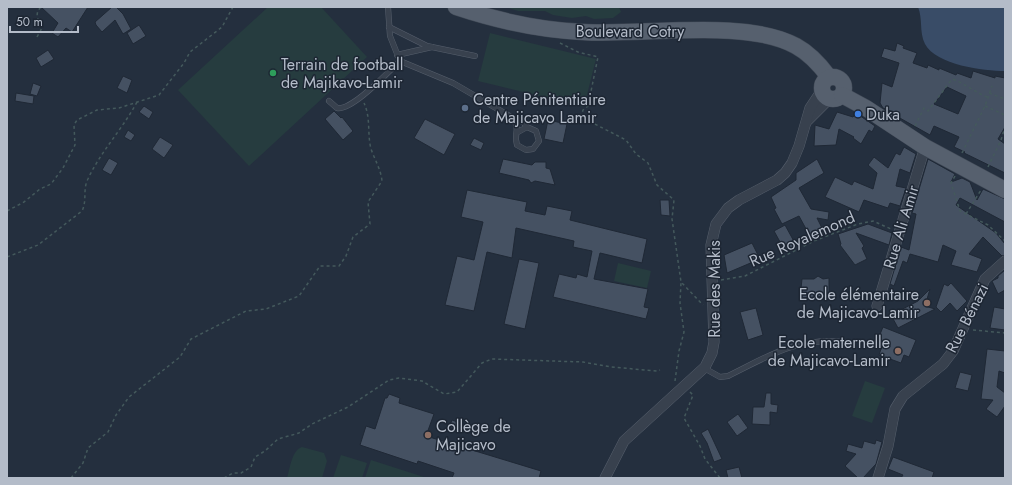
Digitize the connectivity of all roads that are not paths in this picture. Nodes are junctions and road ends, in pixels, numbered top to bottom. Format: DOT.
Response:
graph roads {
  1 [pos="388,7"];
  2 [pos="456,7"];
  3 [pos="389,27"];
  4 [pos="433,47"];
  5 [pos="397,55"];
  6 [pos="475,56"];
  7 [pos="400,61"];
  8 [pos="831,88"];
  9 [pos="329,101"];
  10 [pos="513,118"];
  11 [pos="527,127"];
  12 [pos="518,132"];
  13 [pos="925,147"];
  14 [pos="1005,190"];
  15 [pos="1005,261"];
  16 [pos="877,306"];
  17 [pos="844,342"];
  18 [pos="704,368"];
  19 [pos="880,477"];
  20 [pos="604,478"];
  1 -- 3 [label="lane"];
  2 -- 8 [label="main road, Boulevard Cotry"];
  3 -- 4 [label="lane"];
  3 -- 5 [label="lane"];
  4 -- 5 [label="lane"];
  4 -- 6 [label="lane"];
  5 -- 7 [label="lane"];
  7 -- 9 [label="lane"];
  7 -- 10 [label="lane"];
  8 -- 13 [label="main road"];
  8 -- 18 [label="street, Rue des Makis"];
  10 -- 11 [label="lane"];
  10 -- 12 [label="lane"];
  11 -- 12 [label="lane"];
  11 -- 12 [label="lane"];
  13 -- 14 [label="main road"];
  13 -- 16 [label="street, Rue Ali Amir"];
  15 -- 19 [label="street, Rue Bénazi"];
  17 -- 18 [label="lane"];
  18 -- 20 [label="street, Rue des Makis"];
}
